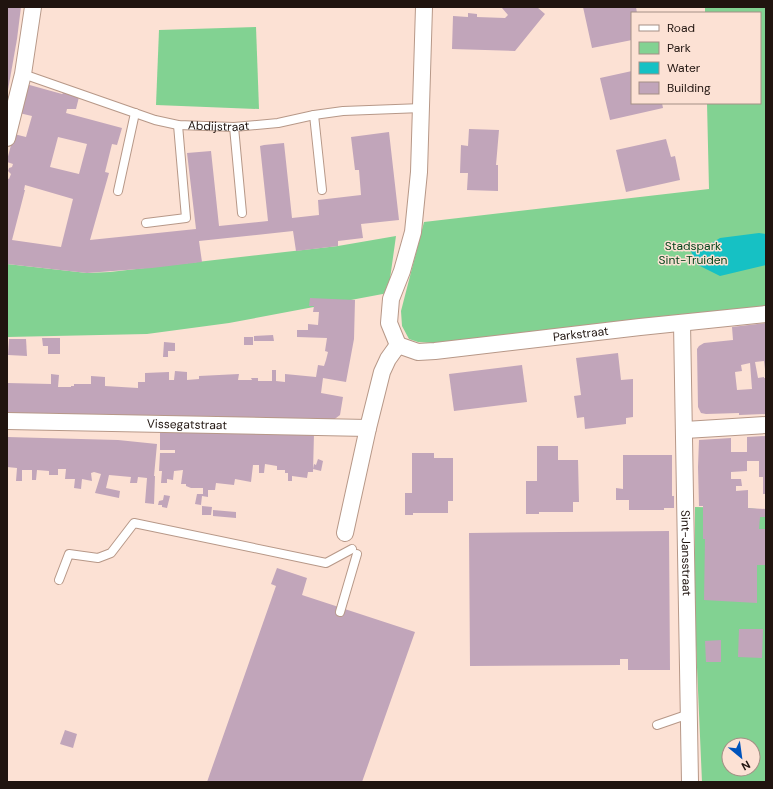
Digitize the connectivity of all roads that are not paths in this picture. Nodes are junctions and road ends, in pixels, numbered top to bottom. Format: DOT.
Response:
graph roads {
  1 [pos="33,7"];
  2 [pos="424,7"];
  3 [pos="23,74"];
  4 [pos="422,108"];
  5 [pos="134,113"];
  6 [pos="314,115"];
  7 [pos="178,125"];
  8 [pos="234,127"];
  9 [pos="7,138"];
  10 [pos="322,190"];
  11 [pos="118,191"];
  12 [pos="242,213"];
  13 [pos="146,223"];
  14 [pos="766,314"];
  15 [pos="682,323"];
  16 [pos="398,345"];
  17 [pos="7,421"];
  18 [pos="766,425"];
  19 [pos="368,428"];
  20 [pos="685,430"];
  21 [pos="345,533"];
  22 [pos="59,580"];
  23 [pos="340,612"];
  24 [pos="689,714"];
  25 [pos="657,725"];
  26 [pos="690,782"];
  1 -- 3 [label="street"];
  2 -- 4 [label="street"];
  3 -- 5 [label="lane, Abdijstraat"];
  3 -- 9 [label="street"];
  4 -- 6 [label="lane, Abdijstraat"];
  4 -- 16 [label="street"];
  5 -- 7 [label="lane, Abdijstraat"];
  5 -- 11 [label="lane"];
  6 -- 8 [label="lane, Abdijstraat"];
  6 -- 10 [label="lane"];
  7 -- 8 [label="lane, Abdijstraat"];
  7 -- 13 [label="lane"];
  8 -- 12 [label="lane"];
  14 -- 15 [label="street, Parkstraat"];
  15 -- 16 [label="street, Parkstraat"];
  15 -- 20 [label="street, Sint-Jansstraat"];
  16 -- 19 [label="street"];
  17 -- 19 [label="street, Vissegatstraat"];
  18 -- 20 [label="street"];
  19 -- 21 [label="street"];
  20 -- 24 [label="street, Sint-Jansstraat"];
  22 -- 23 [label="lane"];
  24 -- 25 [label="lane"];
  24 -- 26 [label="street, Sint-Jansstraat"];
}
